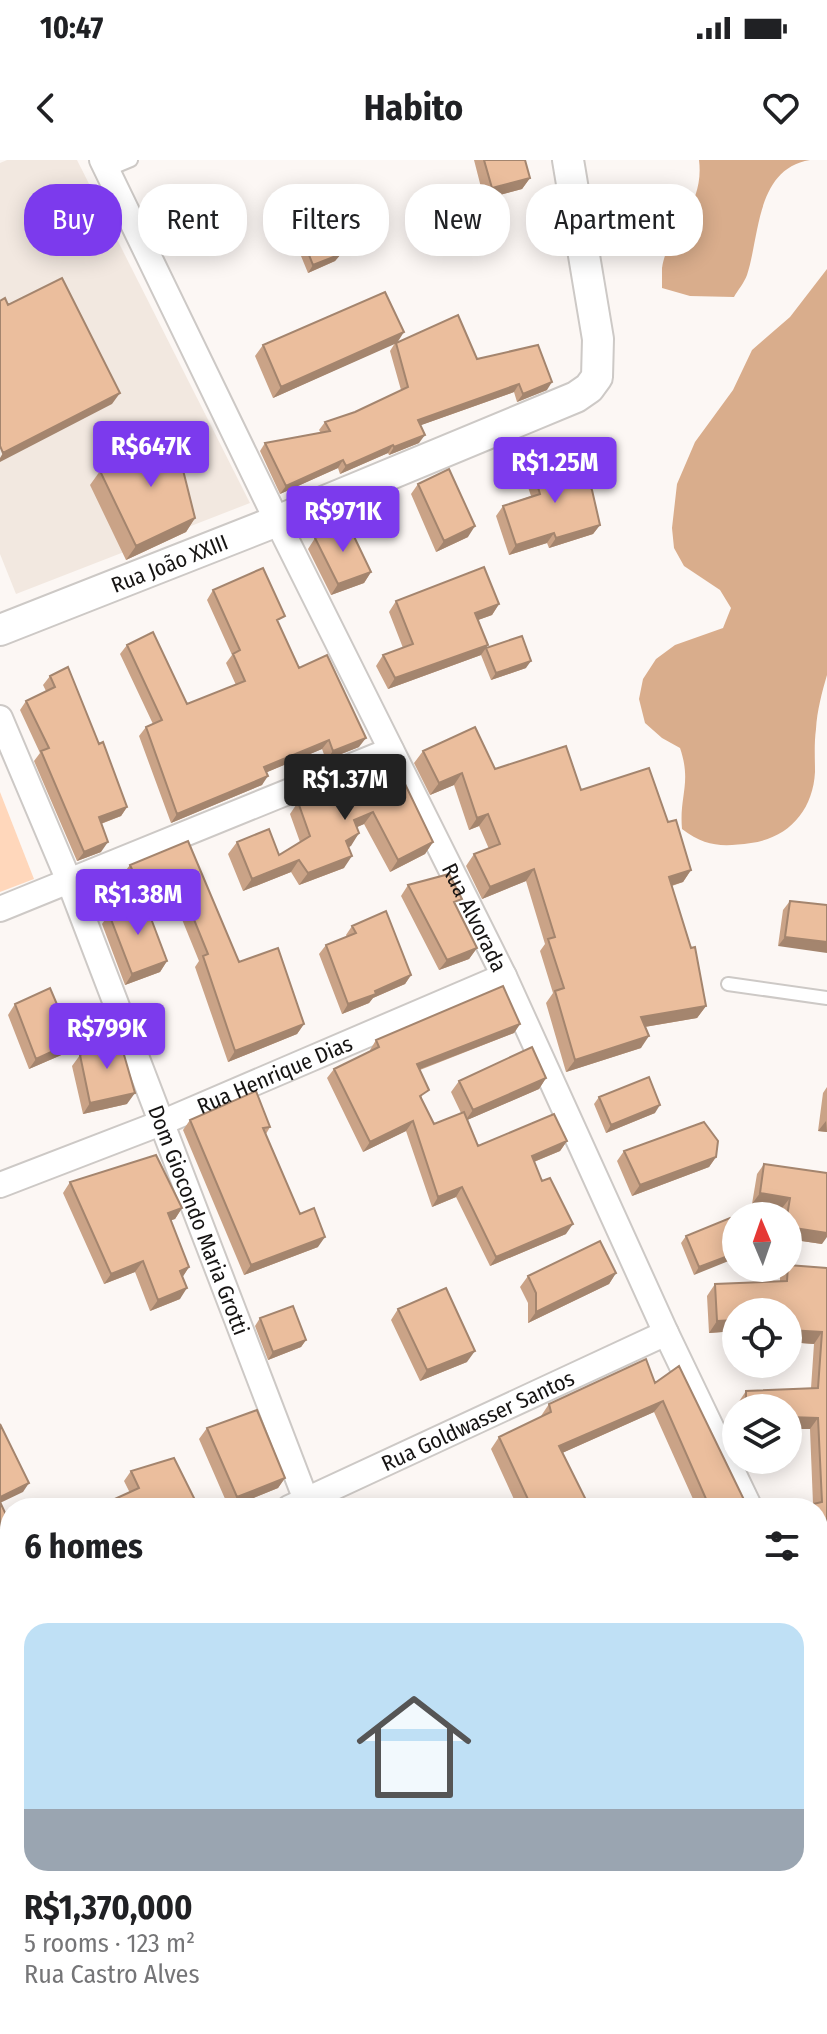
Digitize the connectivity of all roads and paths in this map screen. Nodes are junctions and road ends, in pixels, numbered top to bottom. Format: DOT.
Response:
graph roads {
  1 [pos="131,160"];
  2 [pos="568,160"];
  3 [pos="105,165"];
  4 [pos="277,521"];
  5 [pos="0,630"];
  6 [pos="0,718"];
  7 [pos="391,750"];
  8 [pos="69,881"];
  9 [pos="0,909"];
  10 [pos="504,976"];
  11 [pos="728,984"];
  12 [pos="827,998"];
  13 [pos="161,1123"];
  14 [pos="0,1185"];
  15 [pos="666,1333"];
  16 [pos="295,1498"];
  17 [pos="310,1498"];
  18 [pos="745,1498"];
  1 -- 3 [label="lane"];
  2 -- 4 [label="street, Rua João XXIII"];
  3 -- 4 [label="street, Rua Alvorada"];
  4 -- 5 [label="street, Rua João XXIII"];
  4 -- 7 [label="street, Rua Alvorada"];
  6 -- 8 [label="street, Dom Giocondo Maria Grotti"];
  7 -- 8 [label="street"];
  7 -- 10 [label="street, Rua Alvorada"];
  8 -- 9 [label="street"];
  8 -- 13 [label="street, Dom Giocondo Maria Grotti"];
  10 -- 13 [label="street, Rua Henrique Dias"];
  10 -- 15 [label="street, Rua Alvorada"];
  11 -- 12 [label="lane"];
  13 -- 14 [label="street, Rua Henrique Dias"];
  13 -- 16 [label="street, Dom Giocondo Maria Grotti"];
  15 -- 17 [label="street, Rua Goldwasser Santos"];
  15 -- 18 [label="street, Rua Alvorada"];
}
